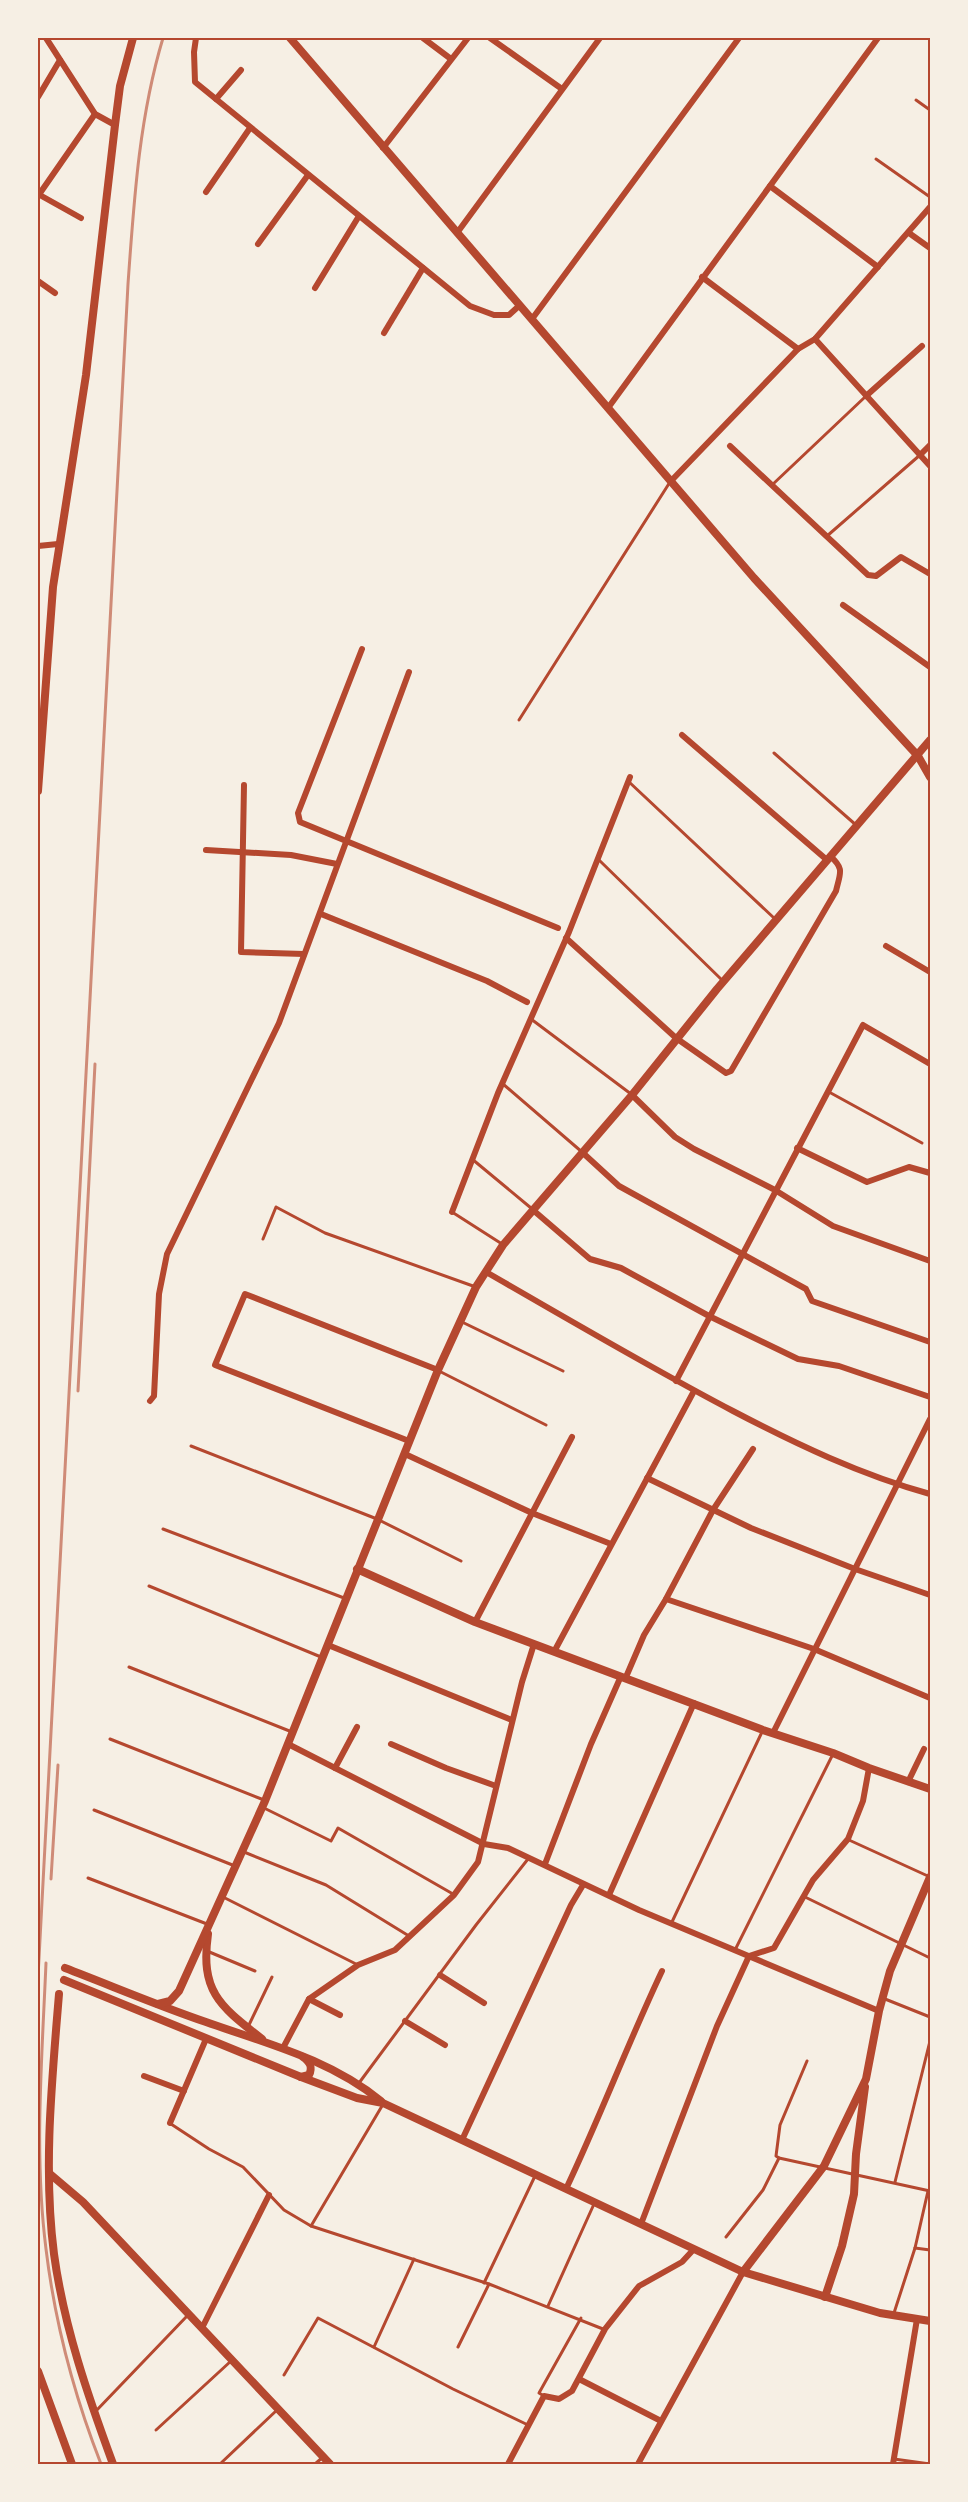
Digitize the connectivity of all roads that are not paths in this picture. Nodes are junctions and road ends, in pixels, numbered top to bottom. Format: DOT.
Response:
graph roads {
  1 [pos="47,38"];
  2 [pos="133,38"];
  3 [pos="196,38"];
  4 [pos="290,38"];
  5 [pos="423,38"];
  6 [pos="468,38"];
  7 [pos="490,38"];
  8 [pos="600,38"];
  9 [pos="739,38"];
  10 [pos="878,38"];
  11 [pos="451,59"];
  12 [pos="60,60"];
  13 [pos="241,70"];
  14 [pos="562,89"];
  15 [pos="38,97"];
  16 [pos="216,99"];
  17 [pos="916,100"];
  18 [pos="930,110"];
  19 [pos="95,114"];
  20 [pos="115,125"];
  21 [pos="250,128"];
  22 [pos="383,148"];
  23 [pos="876,159"];
  24 [pos="308,175"];
  25 [pos="770,186"];
  26 [pos="206,192"];
  27 [pos="38,195"];
  28 [pos="930,197"];
  29 [pos="930,207"];
  30 [pos="358,216"];
  31 [pos="81,218"];
  32 [pos="457,233"];
  33 [pos="909,233"];
  34 [pos="258,244"];
  35 [pos="930,248"];
  36 [pos="878,267"];
  37 [pos="423,268"];
  38 [pos="702,277"];
  39 [pos="38,281"];
  40 [pos="315,288"];
  41 [pos="55,293"];
  42 [pos="520,305"];
  43 [pos="532,319"];
  44 [pos="384,333"];
  45 [pos="815,339"];
  46 [pos="922,346"];
  47 [pos="798,349"];
  48 [pos="866,396"];
  49 [pos="608,408"];
  50 [pos="930,445"];
  51 [pos="730,446"];
  52 [pos="920,455"];
  53 [pos="930,466"];
  54 [pos="671,481"];
  55 [pos="772,485"];
  56 [pos="827,536"];
  57 [pos="58,544"];
  58 [pos="38,546"];
  59 [pos="930,574"];
  60 [pos="843,605"];
  61 [pos="362,649"];
  62 [pos="930,667"];
  63 [pos="409,672"];
  64 [pos="519,720"];
  65 [pos="682,735"];
  66 [pos="930,740"];
  67 [pos="774,753"];
  68 [pos="918,756"];
  69 [pos="930,777"];
  70 [pos="629,779"];
  71 [pos="244,784"];
  72 [pos="38,791"];
  73 [pos="856,825"];
  74 [pos="346,840"];
  75 [pos="206,850"];
  76 [pos="243,853"];
  77 [pos="598,858"];
  78 [pos="828,858"];
  79 [pos="337,864"];
  80 [pos="321,914"];
  81 [pos="776,920"];
  82 [pos="558,928"];
  83 [pos="566,938"];
  84 [pos="886,946"];
  85 [pos="304,954"];
  86 [pos="930,972"];
  87 [pos="724,981"];
  88 [pos="527,1002"];
  89 [pos="531,1019"];
  90 [pos="675,1038"];
  91 [pos="930,1064"];
  92 [pos="502,1084"];
  93 [pos="828,1091"];
  94 [pos="632,1095"];
  95 [pos="922,1143"];
  96 [pos="797,1148"];
  97 [pos="583,1153"];
  98 [pos="471,1159"];
  99 [pos="930,1173"];
  100 [pos="775,1190"];
  101 [pos="533,1210"];
  102 [pos="452,1212"];
  103 [pos="263,1239"];
  104 [pos="503,1245"];
  105 [pos="742,1253"];
  106 [pos="930,1262"];
  107 [pos="486,1272"];
  108 [pos="476,1287"];
  109 [pos="709,1316"];
  110 [pos="460,1321"];
  111 [pos="930,1342"];
  112 [pos="438,1371"];
  113 [pos="563,1371"];
  114 [pos="676,1381"];
  115 [pos="694,1391"];
  116 [pos="930,1397"];
  117 [pos="152,1398"];
  118 [pos="930,1419"];
  119 [pos="546,1425"];
  120 [pos="572,1437"];
  121 [pos="410,1441"];
  122 [pos="191,1446"];
  123 [pos="753,1449"];
  124 [pos="405,1454"];
  125 [pos="647,1478"];
  126 [pos="897,1485"];
  127 [pos="930,1494"];
  128 [pos="713,1510"];
  129 [pos="532,1514"];
  130 [pos="378,1520"];
  131 [pos="163,1529"];
  132 [pos="611,1544"];
  133 [pos="461,1562"];
  134 [pos="357,1569"];
  135 [pos="855,1569"];
  136 [pos="149,1586"];
  137 [pos="930,1595"];
  138 [pos="344,1598"];
  139 [pos="666,1599"];
  140 [pos="475,1622"];
  141 [pos="534,1644"];
  142 [pos="328,1645"];
  143 [pos="814,1649"];
  144 [pos="555,1650"];
  145 [pos="321,1657"];
  146 [pos="129,1667"];
  147 [pos="623,1677"];
  148 [pos="930,1698"];
  149 [pos="694,1702"];
  150 [pos="512,1720"];
  151 [pos="357,1727"];
  152 [pos="763,1730"];
  153 [pos="292,1732"];
  154 [pos="773,1733"];
  155 [pos="110,1739"];
  156 [pos="288,1744"];
  157 [pos="391,1744"];
  158 [pos="924,1749"];
  159 [pos="833,1753"];
  160 [pos="335,1768"];
  161 [pos="869,1768"];
  162 [pos="909,1782"];
  163 [pos="496,1786"];
  164 [pos="930,1789"];
  165 [pos="263,1804"];
  166 [pos="94,1810"];
  167 [pos="848,1839"];
  168 [pos="484,1844"];
  169 [pos="242,1851"];
  170 [pos="530,1858"];
  171 [pos="545,1864"];
  172 [pos="235,1866"];
  173 [pos="930,1877"];
  174 [pos="88,1878"];
  175 [pos="583,1884"];
  176 [pos="454,1895"];
  177 [pos="609,1895"];
  178 [pos="220,1896"];
  179 [pos="803,1896"];
  180 [pos="671,1924"];
  181 [pos="209,1925"];
  182 [pos="410,1937"];
  183 [pos="902,1944"];
  184 [pos="206,1950"];
  185 [pos="735,1950"];
  186 [pos="750,1956"];
  187 [pos="930,1958"];
  188 [pos="358,1965"];
  189 [pos="65,1968"];
  190 [pos="255,1971"];
  191 [pos="662,1971"];
  192 [pos="440,1975"];
  193 [pos="272,1977"];
  194 [pos="64,1980"];
  195 [pos="59,1994"];
  196 [pos="883,1998"];
  197 [pos="309,1999"];
  198 [pos="484,2003"];
  199 [pos="158,2004"];
  200 [pos="879,2011"];
  201 [pos="340,2015"];
  202 [pos="930,2017"];
  203 [pos="405,2021"];
  204 [pos="248,2028"];
  205 [pos="206,2039"];
  206 [pos="930,2041"];
  207 [pos="268,2044"];
  208 [pos="445,2045"];
  209 [pos="283,2048"];
  210 [pos="300,2054"];
  211 [pos="807,2061"];
  212 [pos="144,2076"];
  213 [pos="301,2077"];
  214 [pos="866,2079"];
  215 [pos="359,2084"];
  216 [pos="184,2091"];
  217 [pos="383,2103"];
  218 [pos="170,2123"];
  219 [pos="462,2140"];
  220 [pos="779,2158"];
  221 [pos="824,2166"];
  222 [pos="50,2174"];
  223 [pos="855,2174"];
  224 [pos="536,2175"];
  225 [pos="895,2182"];
  226 [pos="566,2189"];
  227 [pos="929,2191"];
  228 [pos="269,2195"];
  229 [pos="595,2203"];
  230 [pos="641,2224"];
  231 [pos="311,2226"];
  232 [pos="726,2237"];
  233 [pos="915,2248"];
  234 [pos="694,2249"];
  235 [pos="930,2250"];
  236 [pos="414,2259"];
  237 [pos="743,2272"];
  238 [pos="484,2283"];
  239 [pos="489,2284"];
  240 [pos="825,2297"];
  241 [pos="548,2306"];
  242 [pos="189,2314"];
  243 [pos="893,2316"];
  244 [pos="581,2318"];
  245 [pos="917,2319"];
  246 [pos="930,2321"];
  247 [pos="202,2328"];
  248 [pos="605,2329"];
  249 [pos="458,2347"];
  250 [pos="374,2348"];
  251 [pos="231,2361"];
  252 [pos="38,2371"];
  253 [pos="284,2375"];
  254 [pos="579,2379"];
  255 [pos="544,2396"];
  256 [pos="278,2408"];
  257 [pos="94,2412"];
  258 [pos="661,2421"];
  259 [pos="528,2425"];
  260 [pos="156,2430"];
  261 [pos="323,2457"];
  262 [pos="893,2462"];
  263 [pos="72,2464"];
  264 [pos="113,2464"];
  265 [pos="220,2464"];
  266 [pos="315,2464"];
  267 [pos="330,2464"];
  268 [pos="508,2464"];
  269 [pos="638,2464"];
  270 [pos="930,2464"];
  1 -- 12 [label="street"];
  2 -- 20 [label="street"];
  3 -- 16 [label="street"];
  4 -- 22 [label="street"];
  5 -- 11 [label="street"];
  6 -- 11 [label="street"];
  7 -- 14 [label="street"];
  8 -- 14 [label="street"];
  9 -- 43 [label="street"];
  10 -- 25 [label="street"];
  11 -- 22 [label="street"];
  12 -- 15 [label="street"];
  12 -- 19 [label="street"];
  13 -- 16 [label="street"];
  14 -- 32 [label="street"];
  16 -- 21 [label="street"];
  17 -- 18 [label="lane"];
  19 -- 20 [label="street"];
  19 -- 27 [label="street"];
  20 -- 57 [label="street"];
  21 -- 24 [label="street"];
  21 -- 26 [label="street"];
  22 -- 32 [label="street"];
  23 -- 28 [label="lane"];
  24 -- 30 [label="street"];
  24 -- 34 [label="street"];
  25 -- 36 [label="street"];
  25 -- 38 [label="street"];
  27 -- 31 [label="street"];
  29 -- 33 [label="street"];
  30 -- 37 [label="street"];
  30 -- 40 [label="street"];
  32 -- 42 [label="street"];
  33 -- 35 [label="street"];
  33 -- 36 [label="street"];
  36 -- 45 [label="street"];
  37 -- 42 [label="street"];
  37 -- 44 [label="street"];
  38 -- 47 [label="street"];
  38 -- 49 [label="street"];
  39 -- 41 [label="street"];
  42 -- 43 [label="street"];
  43 -- 49 [label="street"];
  45 -- 47 [label="street"];
  45 -- 48 [label="street"];
  46 -- 48 [label="street"];
  47 -- 54 [label="street"];
  48 -- 52 [label="street"];
  48 -- 55 [label="lane"];
  49 -- 54 [label="street"];
  50 -- 52 [label="street"];
  51 -- 55 [label="street"];
  52 -- 53 [label="street"];
  52 -- 56 [label="lane"];
  54 -- 64 [label="lane"];
  54 -- 68 [label="street"];
  55 -- 56 [label="street"];
  56 -- 59 [label="street"];
  57 -- 58 [label="street"];
  57 -- 72 [label="street"];
  60 -- 62 [label="street"];
  61 -- 74 [label="street"];
  63 -- 74 [label="street"];
  65 -- 78 [label="street"];
  66 -- 68 [label="main road"];
  67 -- 73 [label="lane"];
  68 -- 69 [label="street"];
  68 -- 73 [label="main road"];
  70 -- 77 [label="street"];
  70 -- 81 [label="lane"];
  71 -- 76 [label="street"];
  73 -- 78 [label="main road"];
  74 -- 79 [label="street"];
  74 -- 82 [label="street"];
  75 -- 76 [label="street"];
  76 -- 79 [label="street"];
  76 -- 85 [label="street"];
  77 -- 83 [label="street"];
  77 -- 87 [label="lane"];
  78 -- 81 [label="main road"];
  78 -- 90 [label="street"];
  79 -- 80 [label="street"];
  80 -- 85 [label="street"];
  80 -- 88 [label="street"];
  81 -- 87 [label="main road"];
  83 -- 89 [label="street"];
  83 -- 90 [label="street"];
  84 -- 86 [label="street"];
  85 -- 117 [label="street"];
  87 -- 90 [label="main road"];
  89 -- 92 [label="street"];
  89 -- 94 [label="lane"];
  90 -- 94 [label="main road"];
  91 -- 93 [label="street"];
  92 -- 97 [label="lane"];
  92 -- 98 [label="street"];
  93 -- 95 [label="lane"];
  93 -- 96 [label="street"];
  94 -- 97 [label="main road"];
  94 -- 100 [label="street"];
  96 -- 99 [label="street"];
  96 -- 100 [label="street"];
  97 -- 101 [label="main road"];
  97 -- 105 [label="street"];
  98 -- 101 [label="lane"];
  98 -- 102 [label="street"];
  100 -- 105 [label="street"];
  100 -- 106 [label="street"];
  101 -- 104 [label="main road"];
  101 -- 109 [label="street"];
  102 -- 104 [label="lane"];
  103 -- 108 [label="lane"];
  104 -- 107 [label="main road"];
  105 -- 109 [label="street"];
  105 -- 111 [label="street"];
  107 -- 108 [label="main road"];
  107 -- 114 [label="street"];
  108 -- 110 [label="main road"];
  109 -- 114 [label="street"];
  109 -- 116 [label="street"];
  110 -- 112 [label="main road"];
  110 -- 113 [label="lane"];
  112 -- 119 [label="lane"];
  112 -- 121 [label="main road"];
  112 -- 121 [label="street"];
  114 -- 115 [label="street"];
  115 -- 125 [label="street"];
  115 -- 126 [label="street"];
  118 -- 126 [label="street"];
  120 -- 129 [label="street"];
  121 -- 124 [label="main road"];
  122 -- 130 [label="lane"];
  123 -- 128 [label="street"];
  124 -- 129 [label="street"];
  124 -- 130 [label="main road"];
  125 -- 128 [label="street"];
  125 -- 132 [label="street"];
  126 -- 127 [label="street"];
  126 -- 135 [label="street"];
  128 -- 135 [label="street"];
  128 -- 139 [label="street"];
  129 -- 132 [label="street"];
  129 -- 140 [label="street"];
  130 -- 133 [label="lane"];
  130 -- 134 [label="main road"];
  131 -- 138 [label="lane"];
  132 -- 144 [label="street"];
  134 -- 138 [label="main road"];
  134 -- 140 [label="street"];
  135 -- 137 [label="street"];
  135 -- 143 [label="street"];
  136 -- 145 [label="lane"];
  138 -- 142 [label="main road"];
  139 -- 143 [label="street"];
  139 -- 147 [label="street"];
  140 -- 141 [label="street"];
  141 -- 144 [label="street"];
  141 -- 150 [label="street"];
  142 -- 145 [label="main road"];
  142 -- 150 [label="street"];
  143 -- 148 [label="street"];
  143 -- 154 [label="street"];
  144 -- 147 [label="street"];
  145 -- 153 [label="main road"];
  146 -- 153 [label="lane"];
  147 -- 149 [label="street"];
  147 -- 171 [label="street"];
  149 -- 152 [label="street"];
  149 -- 177 [label="street"];
  150 -- 163 [label="street"];
  151 -- 160 [label="street"];
  152 -- 154 [label="street"];
  152 -- 180 [label="lane"];
  153 -- 156 [label="main road"];
  154 -- 159 [label="street"];
  155 -- 165 [label="lane"];
  156 -- 160 [label="street"];
  156 -- 165 [label="main road"];
  157 -- 163 [label="street"];
  158 -- 162 [label="street"];
  159 -- 161 [label="street"];
  159 -- 185 [label="lane"];
  160 -- 168 [label="street"];
  161 -- 162 [label="street"];
  161 -- 167 [label="street"];
  162 -- 164 [label="street"];
  163 -- 168 [label="street"];
  165 -- 169 [label="main road"];
  165 -- 176 [label="lane"];
  166 -- 172 [label="lane"];
  167 -- 173 [label="lane"];
  167 -- 179 [label="street"];
  168 -- 170 [label="street"];
  168 -- 176 [label="street"];
  169 -- 172 [label="main road"];
  169 -- 182 [label="lane"];
  170 -- 171 [label="street"];
  170 -- 192 [label="lane"];
  171 -- 175 [label="street"];
  172 -- 178 [label="main road"];
  173 -- 183 [label="street"];
  174 -- 181 [label="lane"];
  175 -- 177 [label="street"];
  175 -- 219 [label="street"];
  176 -- 182 [label="street"];
  177 -- 180 [label="street"];
  178 -- 181 [label="main road"];
  178 -- 188 [label="lane"];
  179 -- 183 [label="lane"];
  179 -- 186 [label="street"];
  180 -- 185 [label="street"];
  181 -- 184 [label="main road"];
  181 -- 199 [label="main road"];
  182 -- 188 [label="street"];
  183 -- 187 [label="lane"];
  183 -- 196 [label="street"];
  184 -- 190 [label="lane"];
  184 -- 204 [label="main road"];
  185 -- 186 [label="street"];
  186 -- 200 [label="street"];
  186 -- 230 [label="street"];
  188 -- 197 [label="street"];
  189 -- 199 [label="main road"];
  191 -- 226 [label="street"];
  192 -- 198 [label="street"];
  192 -- 203 [label="lane"];
  193 -- 204 [label="lane"];
  194 -- 205 [label="main road"];
  195 -- 222 [label="street"];
  196 -- 200 [label="street"];
  196 -- 202 [label="lane"];
  197 -- 201 [label="street"];
  197 -- 209 [label="street"];
  199 -- 207 [label="main road"];
  200 -- 214 [label="street"];
  203 -- 208 [label="street"];
  203 -- 215 [label="lane"];
  204 -- 207 [label="main road"];
  205 -- 213 [label="main road"];
  205 -- 216 [label="street"];
  206 -- 225 [label="lane"];
  207 -- 209 [label="main road"];
  209 -- 210 [label="main road"];
  210 -- 213 [label="main road"];
  210 -- 215 [label="main road"];
  211 -- 220 [label="lane"];
  212 -- 216 [label="street"];
  213 -- 217 [label="main road"];
  214 -- 221 [label="street"];
  214 -- 223 [label="street"];
  215 -- 217 [label="main road"];
  216 -- 218 [label="street"];
  217 -- 219 [label="main road"];
  217 -- 231 [label="lane"];
  218 -- 228 [label="lane"];
  219 -- 224 [label="main road"];
  220 -- 221 [label="lane"];
  220 -- 232 [label="lane"];
  221 -- 223 [label="lane"];
  221 -- 237 [label="street"];
  222 -- 242 [label="street"];
  222 -- 257 [label="street"];
  223 -- 225 [label="lane"];
  223 -- 240 [label="street"];
  224 -- 226 [label="main road"];
  224 -- 238 [label="lane"];
  225 -- 227 [label="lane"];
  226 -- 229 [label="main road"];
  227 -- 233 [label="lane"];
  228 -- 231 [label="lane"];
  228 -- 247 [label="street"];
  229 -- 230 [label="main road"];
  229 -- 241 [label="lane"];
  230 -- 234 [label="main road"];
  231 -- 236 [label="lane"];
  233 -- 235 [label="lane"];
  233 -- 243 [label="lane"];
  234 -- 237 [label="main road"];
  234 -- 248 [label="street"];
  236 -- 238 [label="lane"];
  236 -- 250 [label="lane"];
  237 -- 240 [label="main road"];
  237 -- 258 [label="street"];
  238 -- 239 [label="lane"];
  239 -- 241 [label="lane"];
  239 -- 249 [label="lane"];
  240 -- 243 [label="main road"];
  241 -- 244 [label="lane"];
  242 -- 247 [label="street"];
  242 -- 257 [label="lane"];
  243 -- 245 [label="main road"];
  244 -- 248 [label="lane"];
  244 -- 255 [label="lane"];
  245 -- 246 [label="main road"];
  245 -- 262 [label="street"];
  247 -- 251 [label="street"];
  248 -- 254 [label="street"];
  250 -- 253 [label="lane"];
  250 -- 259 [label="lane"];
  251 -- 256 [label="street"];
  251 -- 260 [label="lane"];
  252 -- 263 [label="street"];
  254 -- 255 [label="street"];
  254 -- 258 [label="street"];
  255 -- 259 [label="street"];
  256 -- 261 [label="street"];
  256 -- 265 [label="lane"];
  257 -- 264 [label="street"];
  258 -- 269 [label="street"];
  259 -- 268 [label="street"];
  261 -- 266 [label="lane"];
  261 -- 267 [label="street"];
  262 -- 270 [label="lane"];
}
